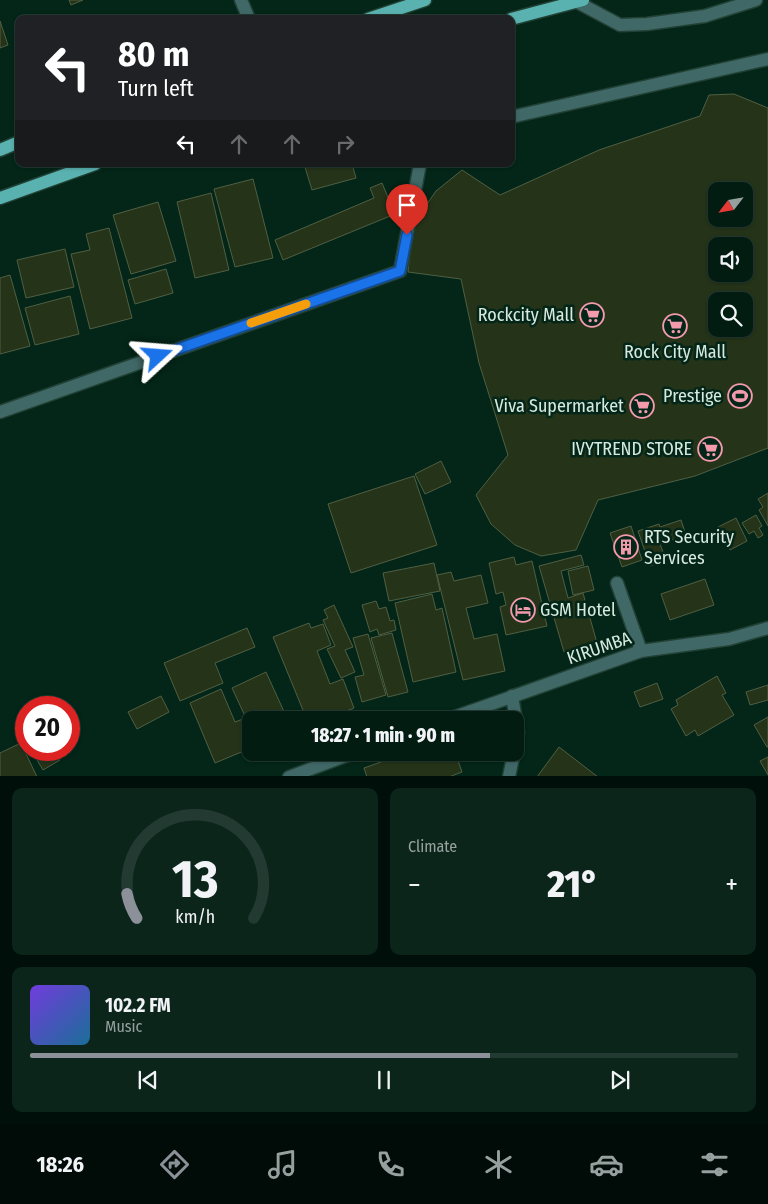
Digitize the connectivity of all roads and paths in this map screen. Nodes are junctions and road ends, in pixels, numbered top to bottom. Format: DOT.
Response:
graph roads {
  1 [pos="241,0"];
  2 [pos="425,0"];
  3 [pos="756,0"];
  4 [pos="580,1"];
  5 [pos="247,15"];
  6 [pos="380,15"];
  7 [pos="515,18"];
  8 [pos="768,59"];
  9 [pos="515,116"];
  10 [pos="15,144"];
  11 [pos="0,150"];
  12 [pos="87,167"];
  13 [pos="419,167"];
  14 [pos="0,198"];
  15 [pos="0,412"];
  16 [pos="617,583"];
  17 [pos="768,628"];
  18 [pos="641,651"];
  19 [pos="512,696"];
  20 [pos="471,711"];
  21 [pos="514,711"];
  22 [pos="331,761"];
  23 [pos="512,761"];
  24 [pos="289,776"];
  25 [pos="509,776"];
  1 -- 5 [label="street"];
  2 -- 6 [label="main road"];
  3 -- 4 [label="street"];
  4 -- 7 [label="main road"];
  8 -- 9 [label="street"];
  10 -- 11 [label="main road"];
  12 -- 14 [label="main road"];
  13 -- 15 [label="street"];
  16 -- 18 [label="street"];
  17 -- 18 [label="street, KIRUMBA"];
  18 -- 19 [label="street, KIRUMBA"];
  19 -- 20 [label="street, KIRUMBA"];
  19 -- 21 [label="street"];
  22 -- 24 [label="street"];
  23 -- 25 [label="street"];
}
